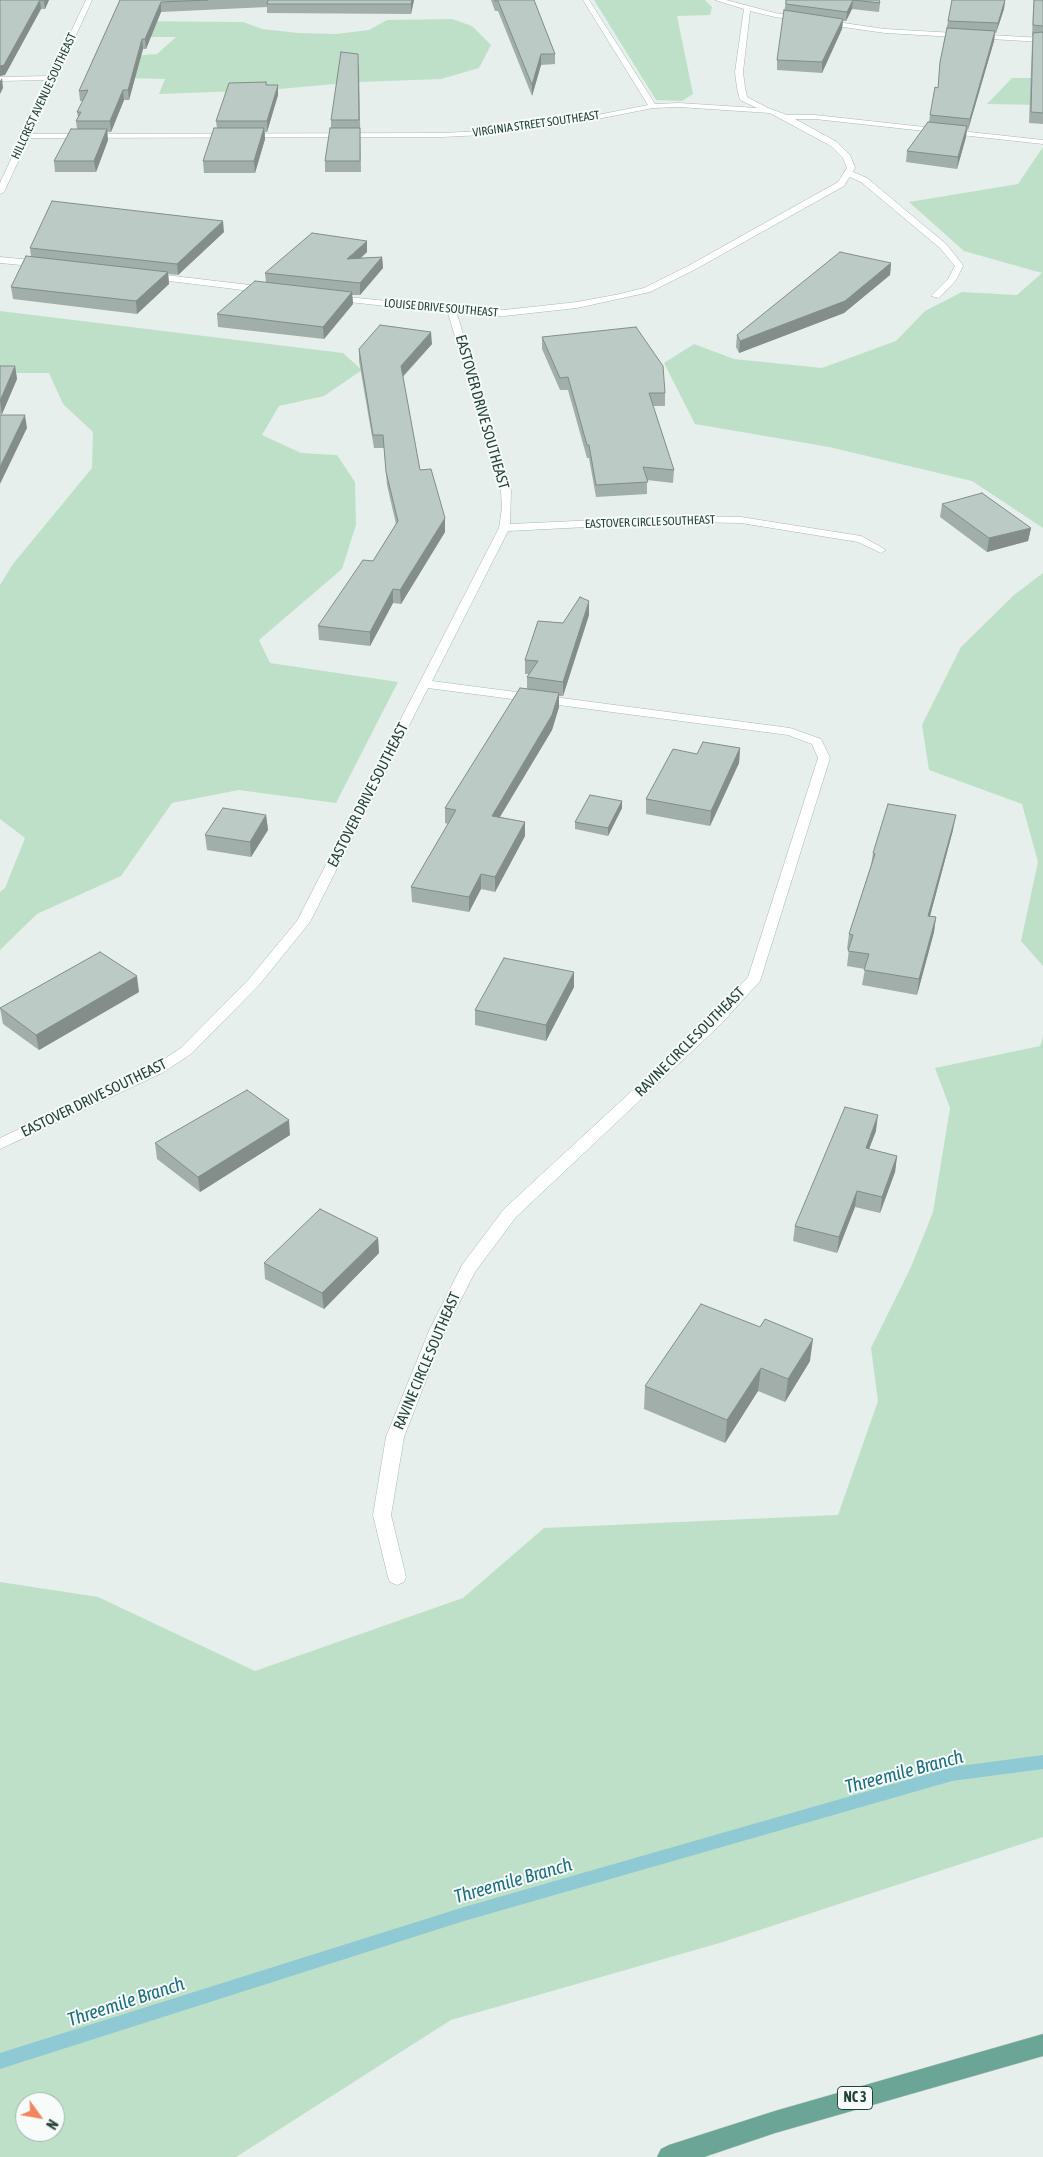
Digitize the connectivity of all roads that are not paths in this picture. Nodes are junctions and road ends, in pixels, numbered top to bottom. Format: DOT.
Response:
graph roads {
  1 [pos="89,0"];
  2 [pos="586,0"];
  3 [pos="718,0"];
  4 [pos="747,9"];
  5 [pos="786,17"];
  6 [pos="751,22"];
  7 [pos="1043,40"];
  8 [pos="52,78"];
  9 [pos="0,79"];
  10 [pos="652,106"];
  11 [pos="772,111"];
  12 [pos="785,117"];
  13 [pos="25,136"];
  14 [pos="1043,142"];
  15 [pos="848,173"];
  16 [pos="1,190"];
  17 [pos="0,260"];
  18 [pos="49,265"];
  19 [pos="138,275"];
  20 [pos="275,291"];
  21 [pos="324,296"];
  22 [pos="936,296"];
  23 [pos="452,311"];
  24 [pos="504,528"];
  25 [pos="882,550"];
  26 [pos="426,684"];
  27 [pos="0,1144"];
  28 [pos="397,1577"];
  29 [pos="1043,2045"];
  30 [pos="669,2157"];
  1 -- 8 [label="street, HILLCREST AVENUE SOUTHEAST"];
  2 -- 10 [label="street"];
  3 -- 4 [label="street"];
  4 -- 5 [label="street"];
  4 -- 6 [label="street"];
  5 -- 6 [label="street"];
  5 -- 7 [label="street"];
  6 -- 11 [label="street"];
  8 -- 9 [label="street"];
  8 -- 13 [label="street, HILLCREST AVENUE SOUTHEAST"];
  10 -- 11 [label="street, VIRGINIA STREET SOUTHEAST"];
  10 -- 13 [label="street, VIRGINIA STREET SOUTHEAST"];
  11 -- 12 [label="street, VIRGINIA STREET SOUTHEAST"];
  12 -- 14 [label="street, VIRGINIA STREET SOUTHEAST"];
  12 -- 15 [label="street"];
  13 -- 16 [label="street, HILLCREST AVENUE SOUTHEAST"];
  15 -- 22 [label="street"];
  15 -- 23 [label="street, LOUISE DRIVE SOUTHEAST"];
  17 -- 18 [label="street"];
  19 -- 20 [label="street"];
  21 -- 23 [label="street, LOUISE DRIVE SOUTHEAST"];
  23 -- 24 [label="street, EASTOVER DRIVE SOUTHEAST"];
  24 -- 25 [label="street, EASTOVER CIRCLE SOUTHEAST"];
  24 -- 26 [label="street, EASTOVER DRIVE SOUTHEAST"];
  26 -- 27 [label="street, EASTOVER DRIVE SOUTHEAST"];
  26 -- 28 [label="street, RAVINE CIRCLE SOUTHEAST"];
  29 -- 30 [label="main road, NC 3"];
}
